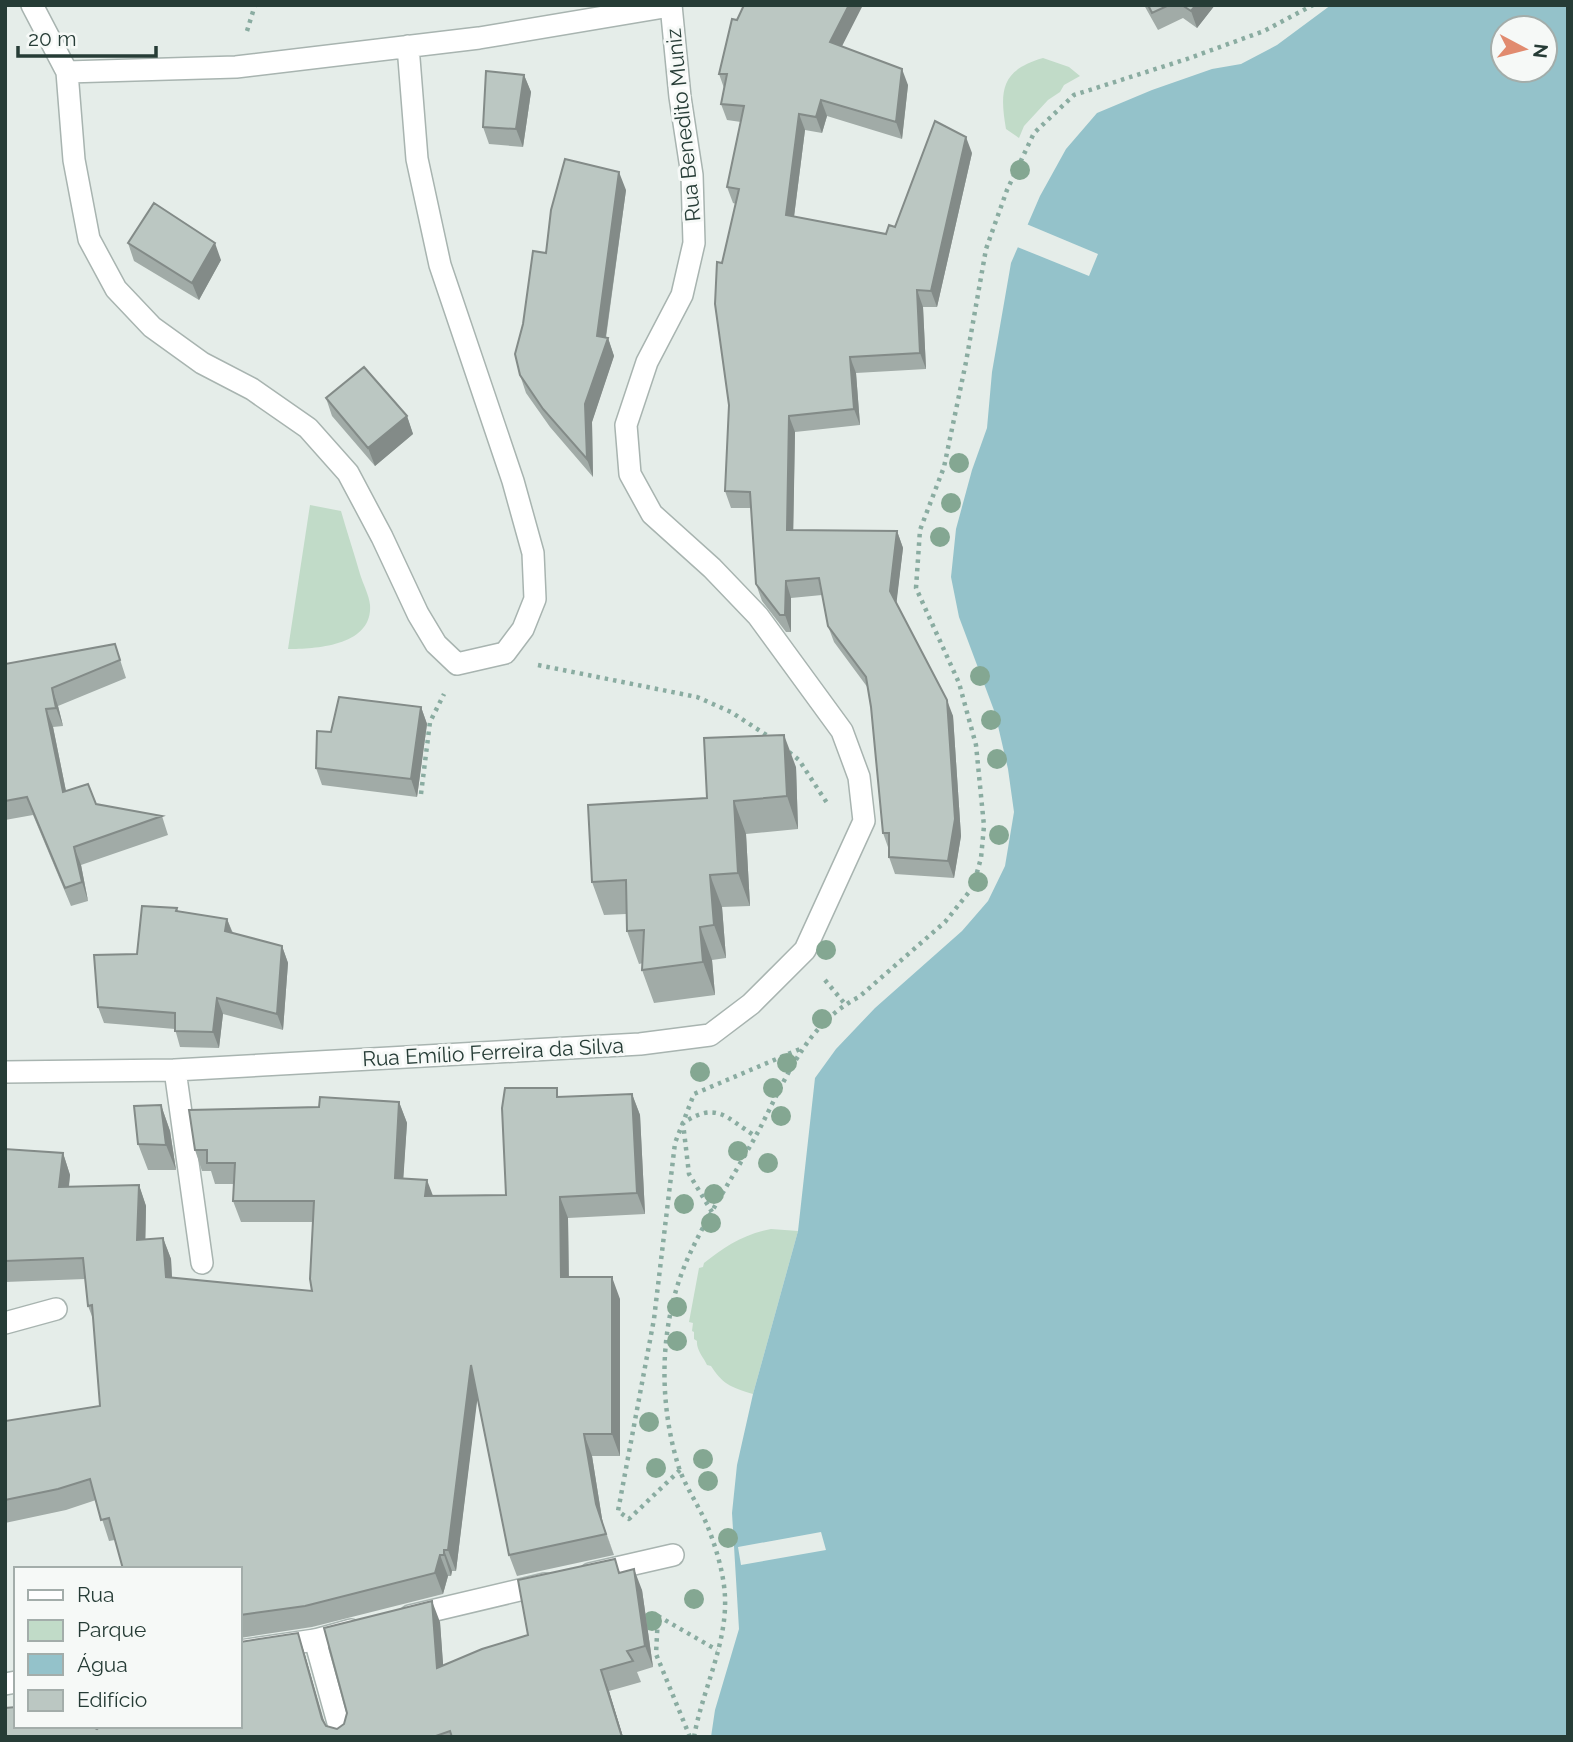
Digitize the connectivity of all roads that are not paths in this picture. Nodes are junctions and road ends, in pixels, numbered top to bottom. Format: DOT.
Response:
graph roads {
  1 [pos="32,5"];
  2 [pos="670,6"];
  3 [pos="408,46"];
  4 [pos="67,72"];
  5 [pos="864,821"];
  6 [pos="175,1069"];
  7 [pos="5,1072"];
  8 [pos="202,1263"];
  9 [pos="56,1309"];
  10 [pos="5,1323"];
  11 [pos="673,1555"];
  12 [pos="391,1620"];
  13 [pos="366,1627"];
  14 [pos="315,1640"];
  15 [pos="242,1651"];
  16 [pos="342,1737"];
  1 -- 4 [label="street"];
  2 -- 3 [label="street"];
  2 -- 5 [label="street, Rua Benedito Muniz"];
  3 -- 4 [label="street"];
  3 -- 4 [label="street"];
  5 -- 6 [label="street, Rua Emílio Ferreira da Silva"];
  6 -- 7 [label="street, Rua Emílio Ferreira da Silva"];
  6 -- 8 [label="street"];
  9 -- 10 [label="street"];
  11 -- 12 [label="street"];
  13 -- 14 [label="street"];
  14 -- 15 [label="street"];
  14 -- 16 [label="street"];
}
